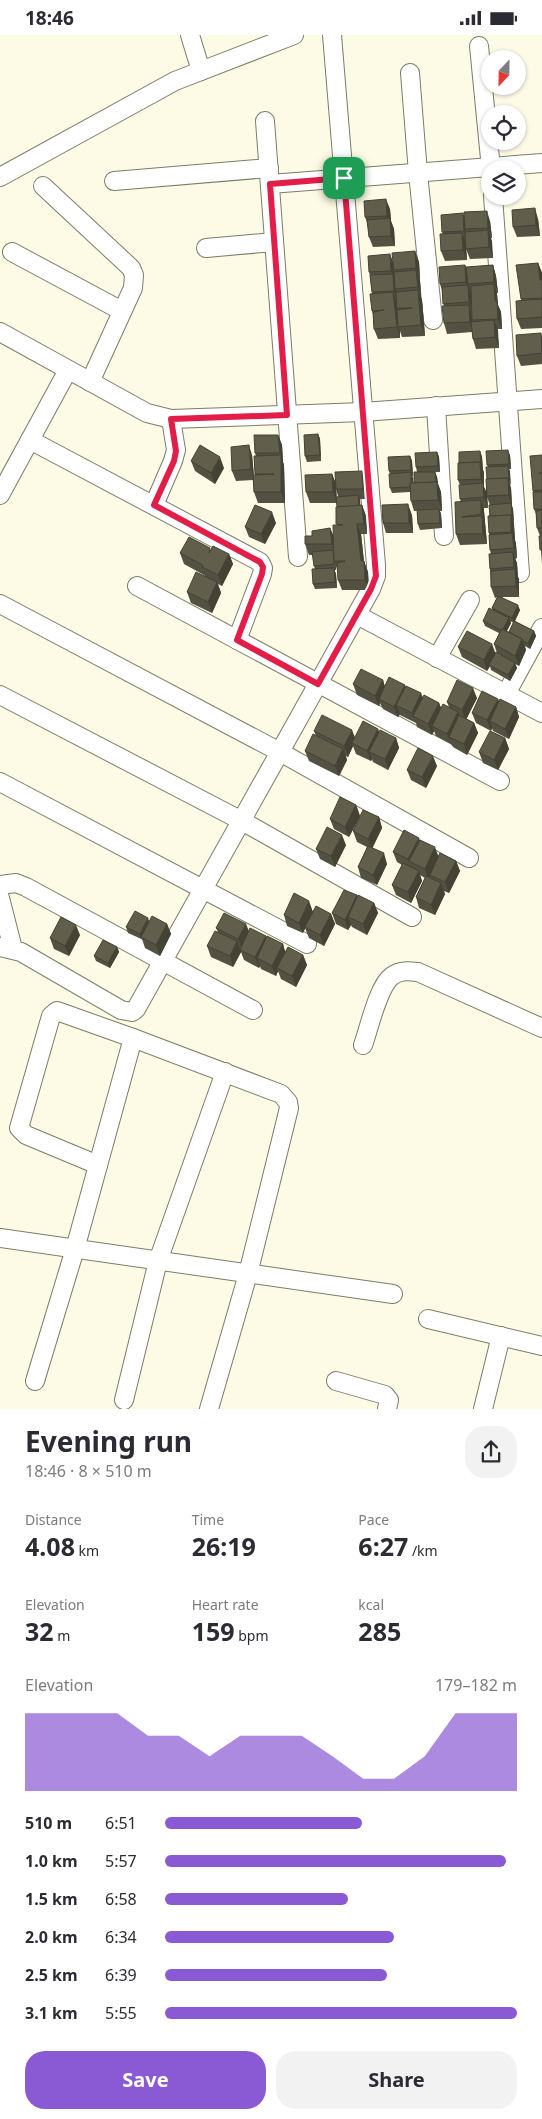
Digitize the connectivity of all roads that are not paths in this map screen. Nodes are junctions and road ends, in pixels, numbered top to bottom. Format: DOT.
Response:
graph roads {
  1 [pos="190,35"];
  2 [pos="294,35"];
  3 [pos="332,35"];
  4 [pos="479,46"];
  5 [pos="201,71"];
  6 [pos="410,73"];
  7 [pos="265,121"];
  8 [pos="490,160"];
  9 [pos="542,163"];
  10 [pos="526,165"];
  11 [pos="481,169"];
  12 [pos="418,173"];
  13 [pos="270,176"];
  14 [pos="0,177"];
  15 [pos="344,178"];
  16 [pos="114,181"];
  17 [pos="44,186"];
  18 [pos="494,205"];
  19 [pos="274,242"];
  20 [pos="206,248"];
  21 [pos="12,252"];
  22 [pos="122,311"];
  23 [pos="433,320"];
  24 [pos="0,332"];
  25 [pos="68,370"];
  26 [pos="90,382"];
  27 [pos="542,399"];
  28 [pos="507,401"];
  29 [pos="436,407"];
  30 [pos="364,411"];
  31 [pos="287,415"];
  32 [pos="171,419"];
  33 [pos="30,440"];
  34 [pos="0,495"];
  35 [pos="154,505"];
  36 [pos="444,536"];
  37 [pos="298,557"];
  38 [pos="520,573"];
  39 [pos="138,586"];
  40 [pos="470,600"];
  41 [pos="0,604"];
  42 [pos="357,615"];
  43 [pos="542,628"];
  44 [pos="237,640"];
  45 [pos="437,658"];
  46 [pos="318,684"];
  47 [pos="506,694"];
  48 [pos="0,695"];
  49 [pos="542,713"];
  50 [pos="280,752"];
  51 [pos="500,781"];
  52 [pos="0,782"];
  53 [pos="242,821"];
  54 [pos="469,858"];
  55 [pos="0,885"];
  56 [pos="203,890"];
  57 [pos="0,898"];
  58 [pos="412,917"];
  59 [pos="307,945"];
  60 [pos="6,948"];
  61 [pos="163,961"];
  62 [pos="253,1010"];
  63 [pos="542,1028"];
  64 [pos="133,1038"];
  65 [pos="363,1045"];
  66 [pos="225,1072"];
  67 [pos="98,1165"];
  68 [pos="0,1238"];
  69 [pos="75,1249"];
  70 [pos="158,1261"];
  71 [pos="248,1273"];
  72 [pos="393,1294"];
  73 [pos="428,1319"];
  74 [pos="501,1337"];
  75 [pos="542,1346"];
  76 [pos="35,1381"];
  77 [pos="336,1381"];
  78 [pos="124,1400"];
  79 [pos="209,1409"];
  80 [pos="387,1409"];
  81 [pos="483,1409"];
  1 -- 5 [label="street"];
  2 -- 5 [label="street"];
  3 -- 15 [label="street"];
  4 -- 8 [label="street"];
  5 -- 14 [label="street"];
  6 -- 12 [label="street"];
  7 -- 13 [label="street"];
  9 -- 10 [label="street"];
  11 -- 12 [label="street"];
  12 -- 15 [label="street"];
  12 -- 23 [label="street"];
  13 -- 15 [label="street"];
  13 -- 16 [label="street"];
  13 -- 19 [label="street"];
  15 -- 30 [label="street"];
  17 -- 22 [label="street"];
  18 -- 28 [label="street"];
  19 -- 20 [label="street"];
  19 -- 31 [label="street"];
  21 -- 22 [label="street"];
  22 -- 26 [label="street"];
  24 -- 25 [label="street"];
  25 -- 26 [label="street"];
  25 -- 33 [label="street"];
  26 -- 32 [label="street"];
  27 -- 28 [label="street"];
  28 -- 29 [label="street"];
  28 -- 38 [label="street"];
  29 -- 30 [label="street"];
  29 -- 36 [label="street"];
  30 -- 31 [label="street"];
  30 -- 42 [label="street"];
  31 -- 32 [label="street"];
  31 -- 37 [label="street"];
  32 -- 35 [label="street"];
  33 -- 34 [label="street"];
  33 -- 35 [label="street"];
  35 -- 44 [label="street"];
  39 -- 44 [label="street"];
  40 -- 45 [label="street"];
  41 -- 50 [label="street"];
  42 -- 45 [label="street"];
  42 -- 46 [label="street"];
  43 -- 47 [label="street"];
  44 -- 46 [label="street"];
  45 -- 47 [label="street"];
  46 -- 50 [label="street"];
  46 -- 51 [label="street"];
  47 -- 49 [label="street"];
  48 -- 53 [label="street"];
  50 -- 53 [label="street"];
  50 -- 54 [label="street"];
  52 -- 56 [label="street"];
  53 -- 56 [label="street"];
  53 -- 58 [label="street"];
  55 -- 61 [label="street"];
  56 -- 59 [label="street"];
  56 -- 61 [label="street"];
  57 -- 60 [label="street"];
  60 -- 61 [label="street"];
  61 -- 62 [label="street"];
  63 -- 65 [label="street"];
  64 -- 66 [label="street"];
  64 -- 67 [label="street"];
  64 -- 67 [label="street"];
  66 -- 70 [label="street"];
  66 -- 71 [label="street"];
  67 -- 69 [label="street"];
  68 -- 69 [label="street"];
  69 -- 70 [label="street"];
  69 -- 76 [label="street"];
  70 -- 71 [label="street"];
  70 -- 78 [label="street"];
  71 -- 72 [label="street"];
  71 -- 79 [label="street"];
  73 -- 74 [label="street"];
  74 -- 75 [label="street"];
  74 -- 81 [label="street"];
  77 -- 80 [label="street"];
}
